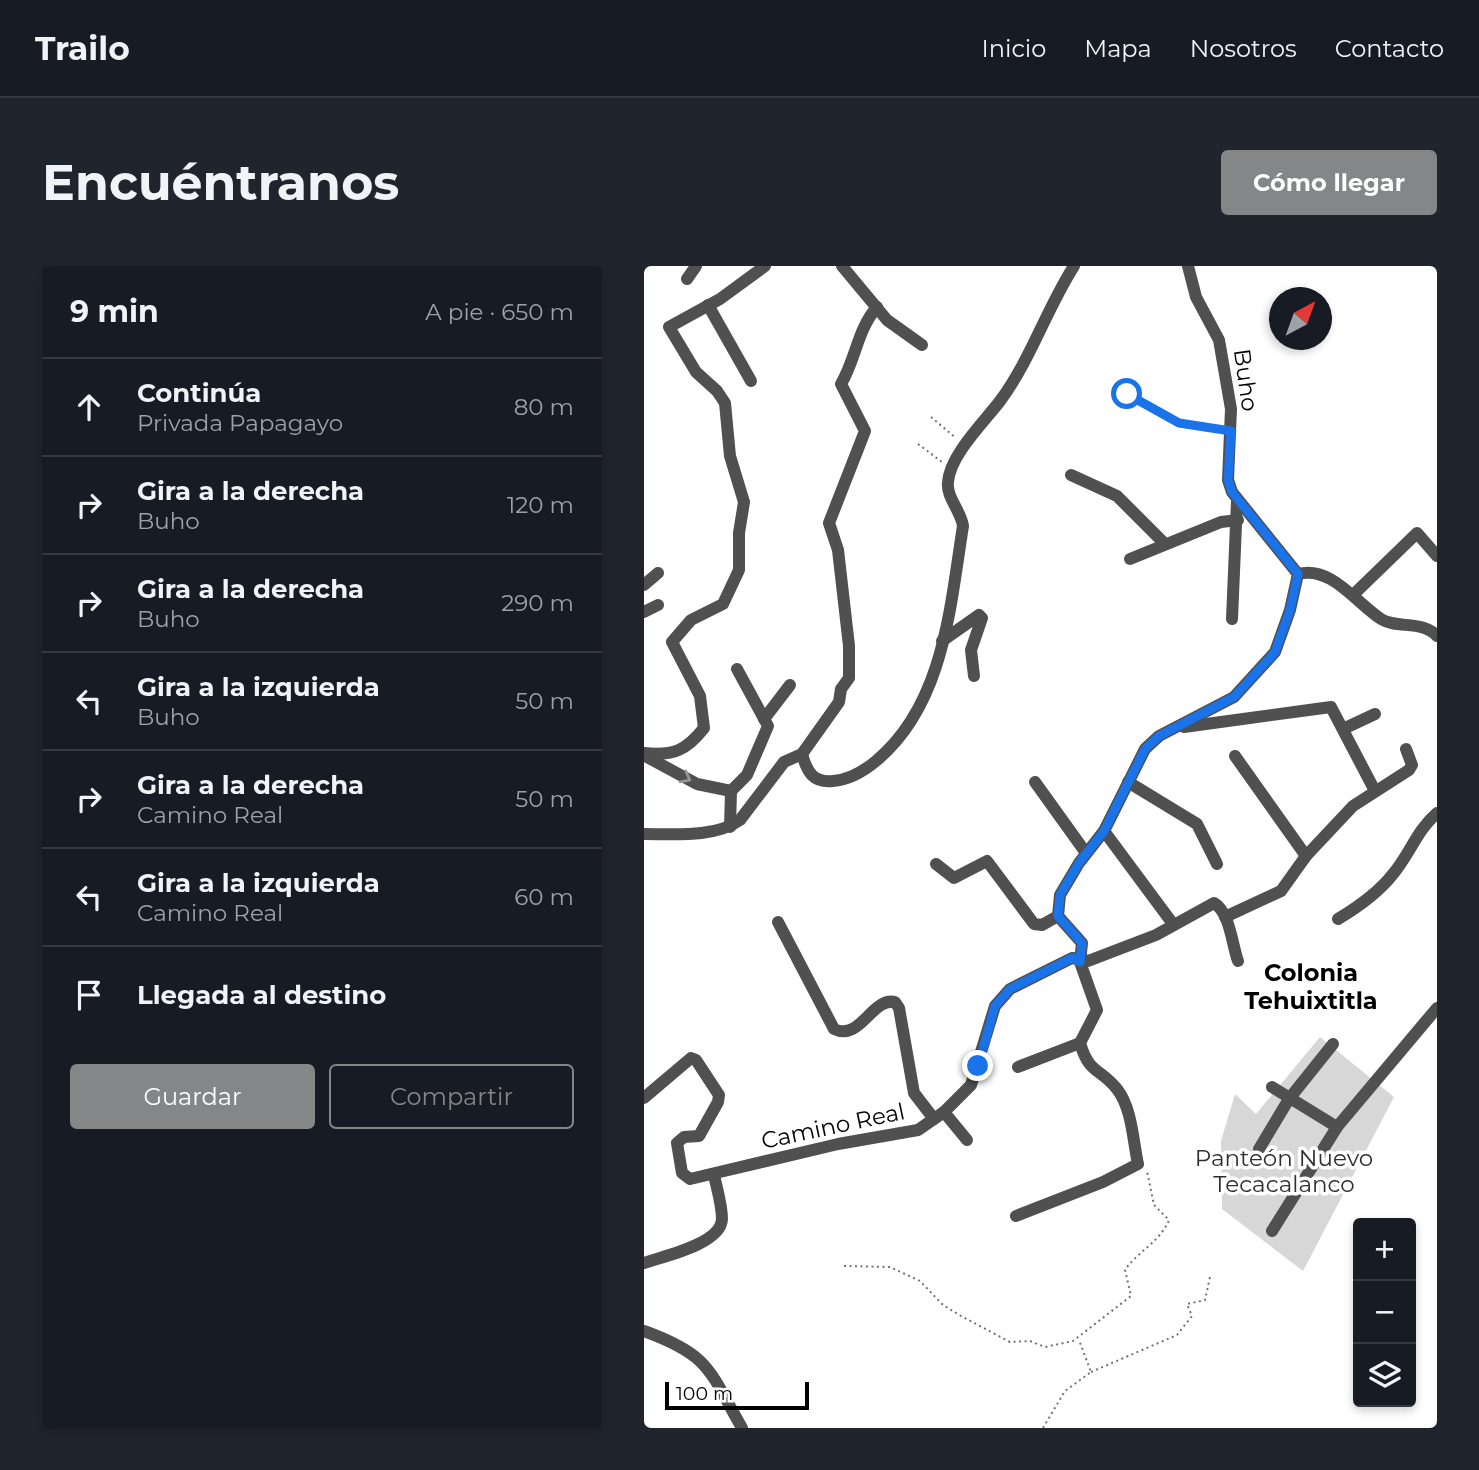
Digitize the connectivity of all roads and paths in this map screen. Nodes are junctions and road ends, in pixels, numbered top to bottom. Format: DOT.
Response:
graph roads {
  1 [pos="696,266"];
  2 [pos="765,266"];
  3 [pos="842,266"];
  4 [pos="1074,266"];
  5 [pos="1188,266"];
  6 [pos="687,279"];
  7 [pos="708,306"];
  8 [pos="877,307"];
  9 [pos="922,345"];
  10 [pos="751,381"];
  11 [pos="1127,394"];
  12 [pos="931,417"];
  13 [pos="1231,431"];
  14 [pos="918,444"];
  15 [pos="965,445"];
  16 [pos="952,469"];
  17 [pos="1071,475"];
  18 [pos="1237,501"];
  19 [pos="1238,520"];
  20 [pos="1165,544"];
  21 [pos="1437,556"];
  22 [pos="1130,559"];
  23 [pos="658,573"];
  24 [pos="1298,574"];
  25 [pos="644,585"];
  26 [pos="1353,595"];
  27 [pos="658,605"];
  28 [pos="644,612"];
  29 [pos="1232,619"];
  30 [pos="1436,631"];
  31 [pos="942,641"];
  32 [pos="737,670"];
  33 [pos="974,676"];
  34 [pos="790,685"];
  35 [pos="1375,714"];
  36 [pos="764,719"];
  37 [pos="1174,729"];
  38 [pos="1343,729"];
  39 [pos="1406,749"];
  40 [pos="644,754"];
  41 [pos="802,754"];
  42 [pos="1235,756"];
  43 [pos="1035,782"];
  44 [pos="1128,782"];
  45 [pos="1376,790"];
  46 [pos="731,791"];
  47 [pos="1437,813"];
  48 [pos="730,827"];
  49 [pos="1104,831"];
  50 [pos="644,834"];
  51 [pos="1086,853"];
  52 [pos="1306,856"];
  53 [pos="936,864"];
  54 [pos="1217,864"];
  55 [pos="1058,916"];
  56 [pos="1226,917"];
  57 [pos="1338,919"];
  58 [pos="778,922"];
  59 [pos="1173,924"];
  60 [pos="1238,961"];
  61 [pos="1080,962"];
  62 [pos="1437,1008"];
  63 [pos="1080,1043"];
  64 [pos="1333,1044"];
  65 [pos="1018,1067"];
  66 [pos="1272,1087"];
  67 [pos="644,1098"];
  68 [pos="1289,1099"];
  69 [pos="939,1116"];
  70 [pos="1337,1127"];
  71 [pos="967,1140"];
  72 [pos="1259,1149"];
  73 [pos="1138,1164"];
  74 [pos="714,1175"];
  75 [pos="1016,1216"];
  76 [pos="1272,1231"];
  77 [pos="644,1263"];
  78 [pos="844,1266"];
  79 [pos="1210,1277"];
  80 [pos="644,1331"];
  81 [pos="1078,1338"];
  82 [pos="1091,1372"];
  83 [pos="742,1428"];
  84 [pos="1043,1428"];
  1 -- 6 [label="street"];
  2 -- 7 [label="street"];
  3 -- 8 [label="street"];
  4 -- 15 [label="street"];
  5 -- 13 [label="street, Buho"];
  7 -- 10 [label="street"];
  7 -- 40 [label="street"];
  8 -- 9 [label="street"];
  8 -- 41 [label="street"];
  11 -- 13 [label="path"];
  12 -- 15 [label="path"];
  13 -- 18 [label="street, Buho"];
  14 -- 16 [label="path"];
  15 -- 16 [label="street"];
  16 -- 31 [label="street"];
  17 -- 20 [label="street"];
  18 -- 19 [label="street"];
  18 -- 24 [label="street, Buho"];
  19 -- 20 [label="street"];
  19 -- 29 [label="street"];
  20 -- 22 [label="street"];
  21 -- 26 [label="street"];
  23 -- 25 [label="street"];
  24 -- 26 [label="street"];
  24 -- 37 [label="street"];
  26 -- 30 [label="street"];
  27 -- 28 [label="street"];
  31 -- 33 [label="street"];
  31 -- 41 [label="street"];
  32 -- 36 [label="street"];
  34 -- 36 [label="street"];
  35 -- 38 [label="street"];
  36 -- 46 [label="street"];
  37 -- 38 [label="street"];
  37 -- 44 [label="street"];
  38 -- 45 [label="street"];
  39 -- 45 [label="street"];
  40 -- 46 [label="street, one-way"];
  41 -- 48 [label="street"];
  42 -- 52 [label="street"];
  43 -- 51 [label="street"];
  44 -- 49 [label="street"];
  44 -- 54 [label="street"];
  45 -- 52 [label="street"];
  46 -- 48 [label="street"];
  47 -- 57 [label="street"];
  48 -- 50 [label="street"];
  49 -- 51 [label="street"];
  49 -- 59 [label="street"];
  51 -- 55 [label="street"];
  52 -- 56 [label="street"];
  53 -- 55 [label="street"];
  55 -- 61 [label="street"];
  56 -- 59 [label="street"];
  56 -- 60 [label="street"];
  58 -- 69 [label="street"];
  59 -- 61 [label="street"];
  61 -- 63 [label="street"];
  61 -- 69 [label="street, Camino Real"];
  62 -- 70 [label="street"];
  63 -- 65 [label="street"];
  63 -- 73 [label="street"];
  64 -- 68 [label="street"];
  66 -- 68 [label="street"];
  67 -- 74 [label="street, Camino Real"];
  68 -- 70 [label="street"];
  68 -- 72 [label="street"];
  69 -- 71 [label="street"];
  69 -- 74 [label="street, Camino Real"];
  70 -- 76 [label="street"];
  73 -- 75 [label="street"];
  73 -- 81 [label="path"];
  74 -- 77 [label="street"];
  78 -- 81 [label="path"];
  79 -- 82 [label="path"];
  80 -- 83 [label="street"];
  81 -- 82 [label="path"];
  82 -- 84 [label="path"];
}
